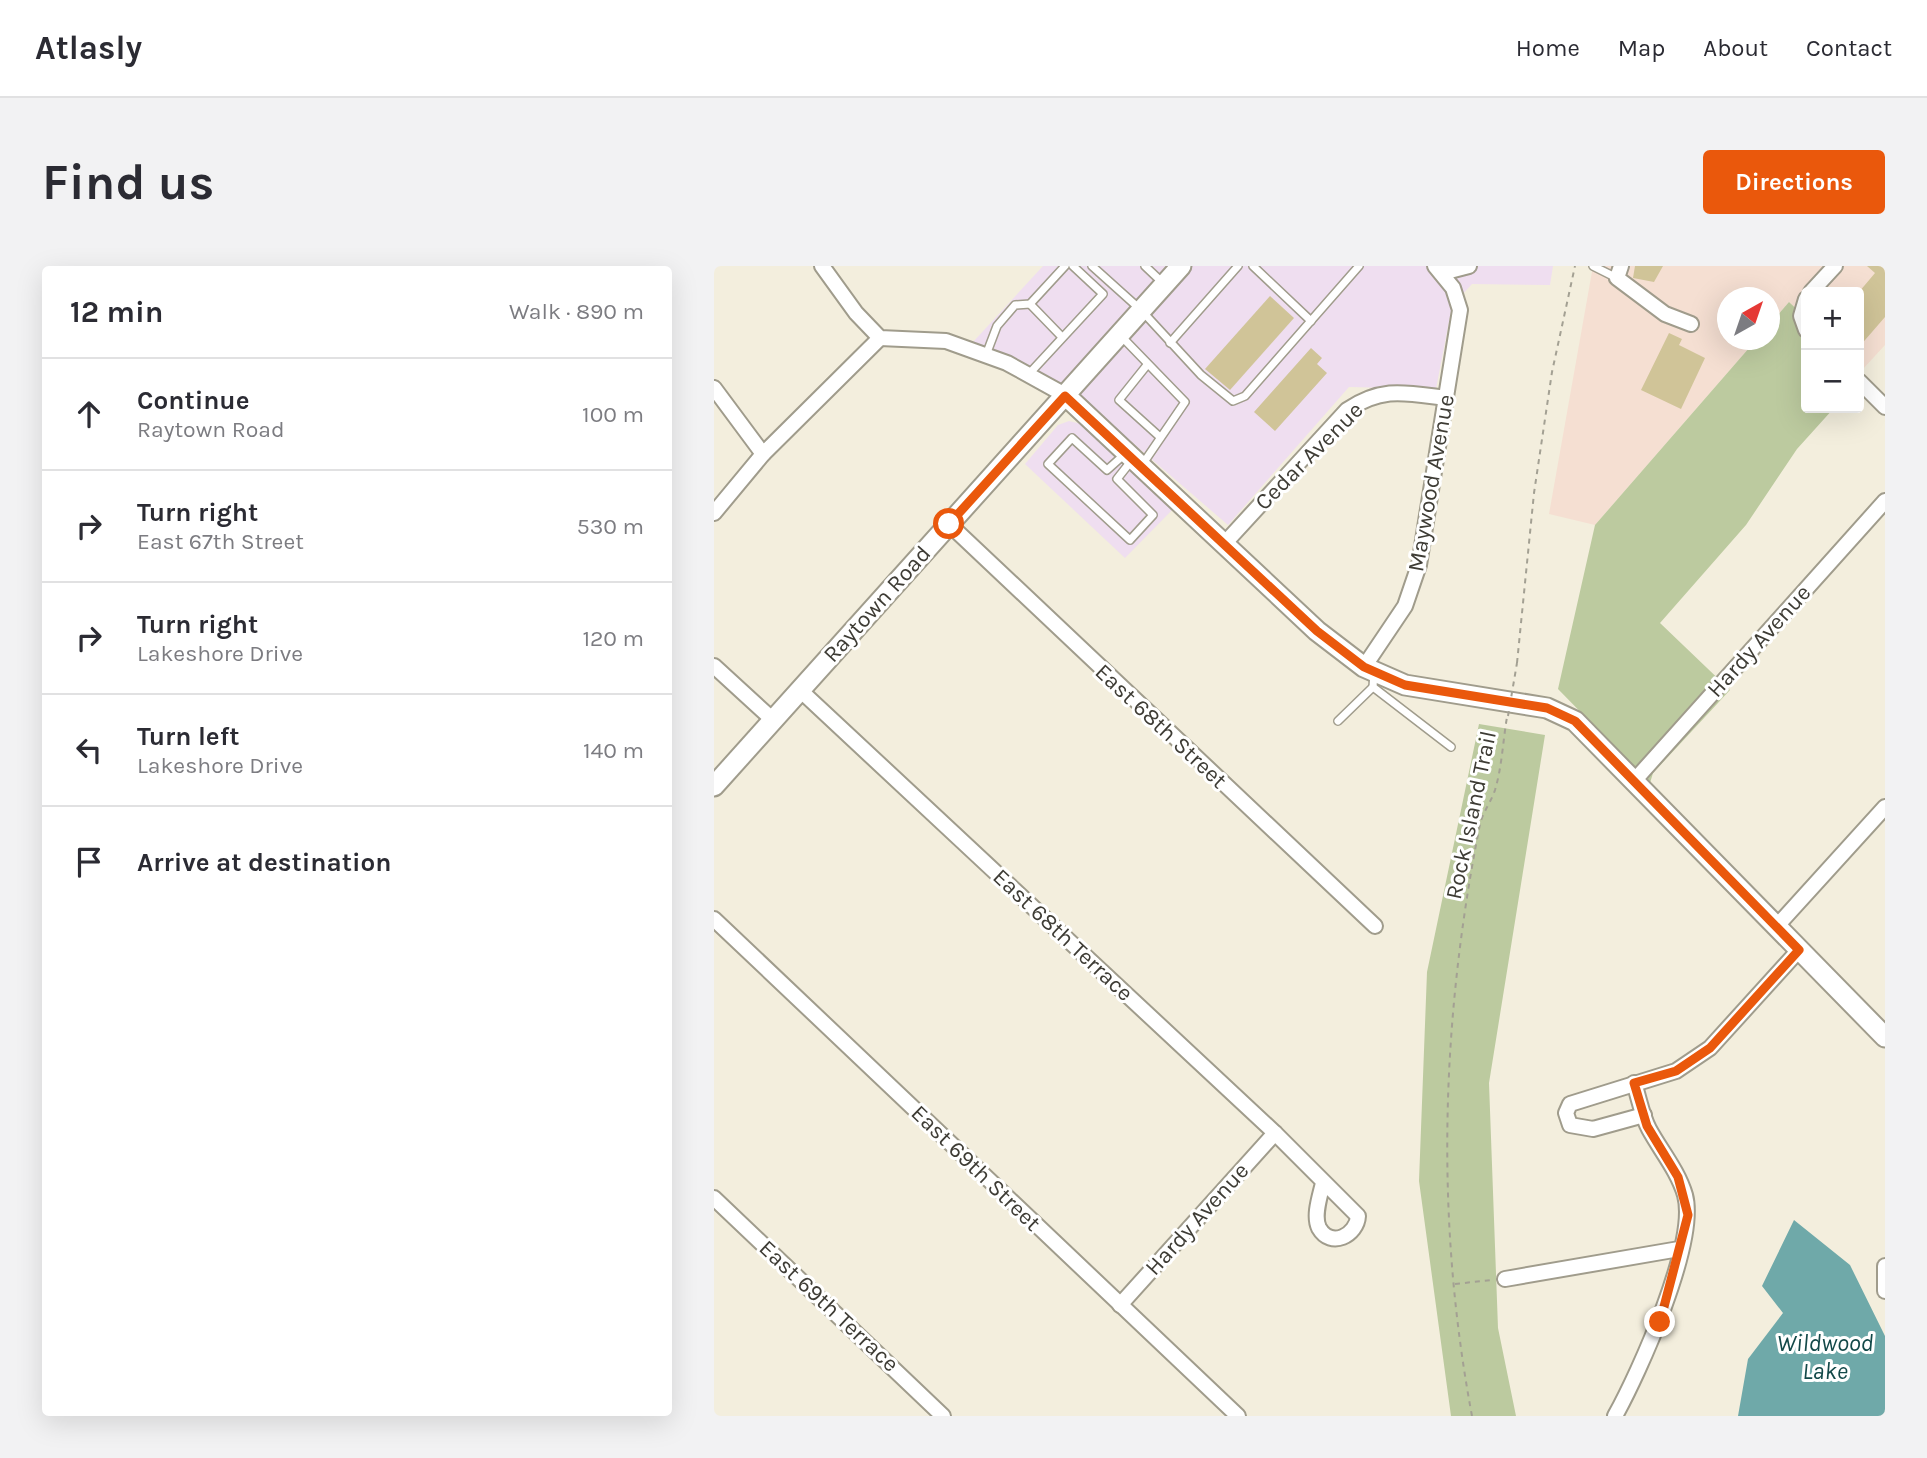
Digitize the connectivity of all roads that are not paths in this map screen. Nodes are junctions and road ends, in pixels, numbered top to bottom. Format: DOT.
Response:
graph roads {
  1 [pos="822,266"];
  2 [pos="1066,266"];
  3 [pos="1073,266"];
  4 [pos="1092,266"];
  5 [pos="1145,266"];
  6 [pos="1181,266"];
  7 [pos="1238,266"];
  8 [pos="1253,266"];
  9 [pos="1359,266"];
  10 [pos="1469,266"];
  11 [pos="1593,266"];
  12 [pos="1835,266"];
  13 [pos="1439,270"];
  14 [pos="1619,272"];
  15 [pos="1164,285"];
  16 [pos="1816,287"];
  17 [pos="1030,304"];
  18 [pos="1141,310"];
  19 [pos="1311,321"];
  20 [pos="1691,324"];
  21 [pos="1119,335"];
  22 [pos="1062,337"];
  23 [pos="880,338"];
  24 [pos="1170,343"];
  25 [pos="986,355"];
  26 [pos="1147,365"];
  27 [pos="1028,375"];
  28 [pos="1864,386"];
  29 [pos="714,388"];
  30 [pos="1065,396"];
  31 [pos="1447,398"];
  32 [pos="1885,407"];
  33 [pos="1163,412"];
  34 [pos="1171,420"];
  35 [pos="1160,437"];
  36 [pos="762,454"];
  37 [pos="1134,459"];
  38 [pos="1885,501"];
  39 [pos="714,513"];
  40 [pos="949,524"];
  41 [pos="1225,543"];
  42 [pos="714,666"];
  43 [pos="1370,675"];
  44 [pos="800,690"];
  45 [pos="773,720"];
  46 [pos="1338,721"];
  47 [pos="1451,747"];
  48 [pos="1634,781"];
  49 [pos="714,786"];
  50 [pos="1885,807"];
  51 [pos="714,919"];
  52 [pos="1375,926"];
  53 [pos="1776,927"];
  54 [pos="1799,950"];
  55 [pos="1885,1037"];
  56 [pos="1634,1083"];
  57 [pos="1644,1115"];
  58 [pos="1275,1133"];
  59 [pos="1323,1183"];
  60 [pos="714,1198"];
  61 [pos="1679,1249"];
  62 [pos="1885,1266"];
  63 [pos="1504,1279"];
  64 [pos="1885,1291"];
  65 [pos="1120,1305"];
  66 [pos="943,1416"];
  67 [pos="1238,1416"];
  68 [pos="1615,1416"];
  1 -- 23 [label="street"];
  2 -- 17 [label="lane"];
  3 -- 22 [label="lane"];
  4 -- 18 [label="lane"];
  5 -- 15 [label="lane"];
  6 -- 15 [label="street, Raytown Road"];
  7 -- 24 [label="lane"];
  8 -- 19 [label="lane"];
  9 -- 19 [label="lane"];
  10 -- 13 [label="street"];
  11 -- 14 [label="lane"];
  12 -- 16 [label="street"];
  13 -- 31 [label="street, Maywood Avenue"];
  14 -- 20 [label="street"];
  15 -- 18 [label="street, Raytown Road"];
  17 -- 22 [label="lane"];
  17 -- 25 [label="lane"];
  18 -- 21 [label="street, Raytown Road"];
  18 -- 24 [label="lane"];
  19 -- 24 [label="lane"];
  21 -- 26 [label="lane"];
  21 -- 30 [label="street, Raytown Road"];
  22 -- 27 [label="lane"];
  23 -- 25 [label="street"];
  23 -- 36 [label="street"];
  25 -- 27 [label="street"];
  26 -- 34 [label="lane"];
  26 -- 35 [label="lane"];
  27 -- 30 [label="street"];
  28 -- 32 [label="street"];
  29 -- 36 [label="street"];
  30 -- 37 [label="street"];
  30 -- 40 [label="street, Raytown Road"];
  31 -- 41 [label="street, Cedar Avenue"];
  31 -- 43 [label="street, Maywood Avenue"];
  33 -- 34 [label="lane"];
  34 -- 35 [label="lane"];
  35 -- 37 [label="lane"];
  36 -- 39 [label="street"];
  37 -- 37 [label="lane"];
  37 -- 41 [label="street"];
  38 -- 48 [label="street, Hardy Avenue"];
  40 -- 44 [label="street, Raytown Road"];
  40 -- 52 [label="street, East 68th Street"];
  41 -- 43 [label="street"];
  42 -- 45 [label="street"];
  43 -- 46 [label="lane"];
  43 -- 47 [label="lane"];
  43 -- 48 [label="street"];
  44 -- 45 [label="street, Raytown Road"];
  44 -- 58 [label="street, East 68th Terrace"];
  45 -- 49 [label="street, Raytown Road"];
  48 -- 53 [label="street"];
  50 -- 53 [label="street"];
  51 -- 65 [label="street, East 69th Street"];
  53 -- 54 [label="street"];
  54 -- 55 [label="street"];
  54 -- 56 [label="street"];
  56 -- 57 [label="street"];
  56 -- 57 [label="street"];
  57 -- 61 [label="street"];
  58 -- 59 [label="street, East 68th Terrace"];
  58 -- 65 [label="street, Hardy Avenue"];
  60 -- 66 [label="street, East 69th Terrace"];
  61 -- 63 [label="street"];
  61 -- 68 [label="street"];
  62 -- 64 [label="street"];
  65 -- 67 [label="street, East 69th Street"];
}
